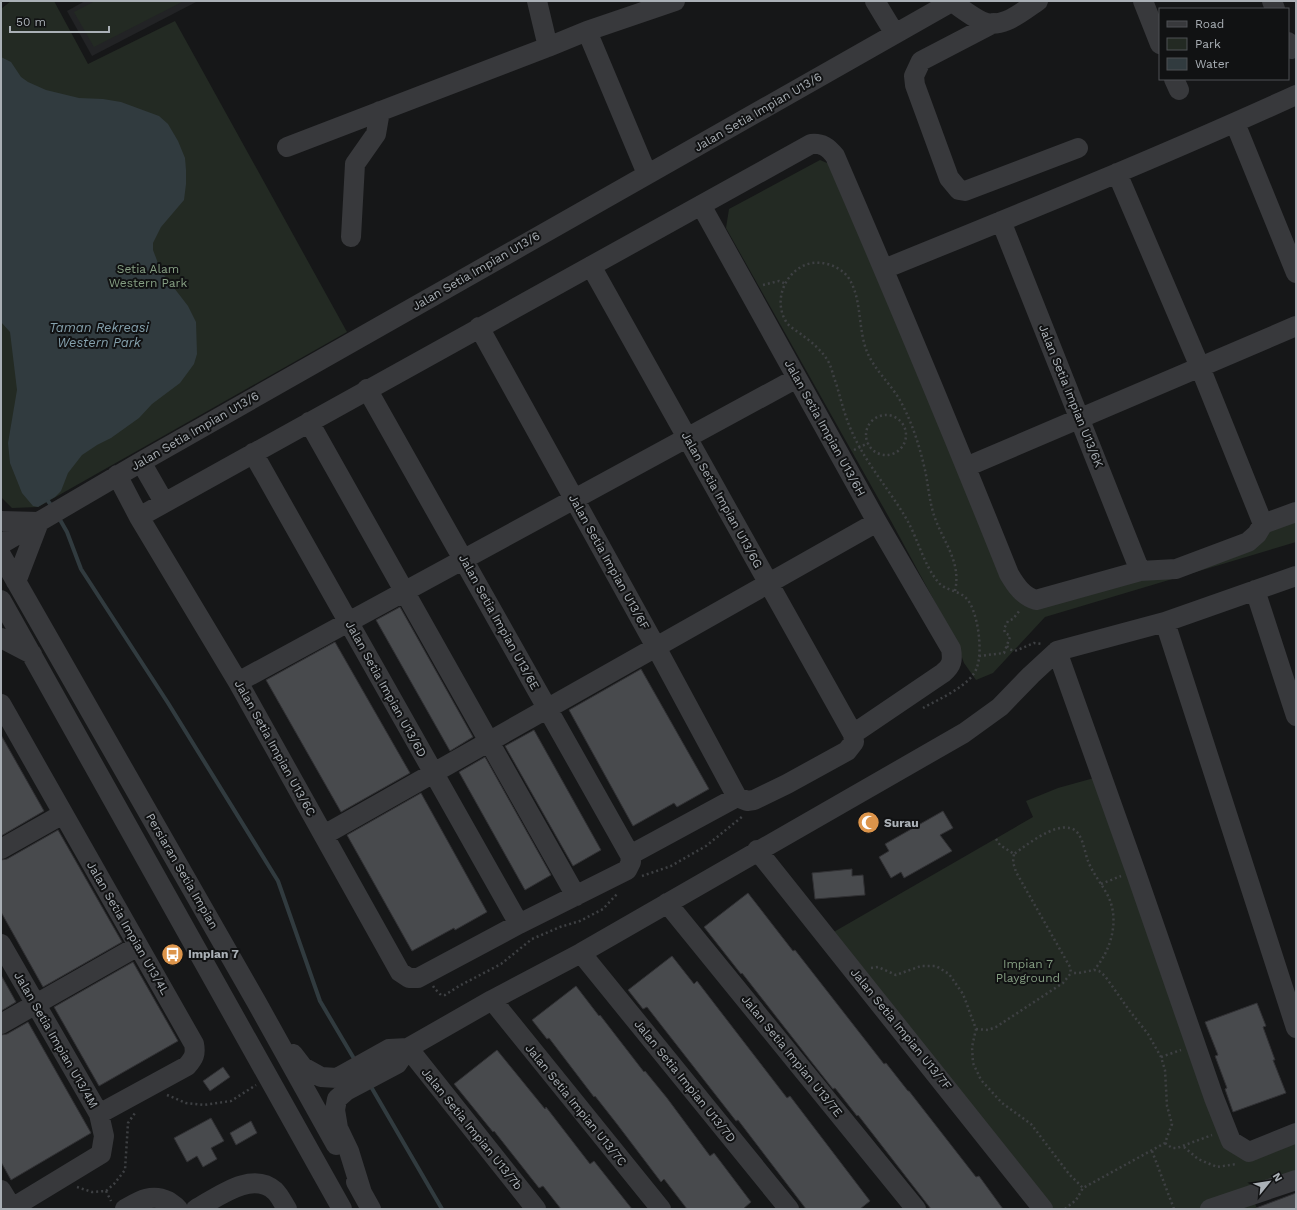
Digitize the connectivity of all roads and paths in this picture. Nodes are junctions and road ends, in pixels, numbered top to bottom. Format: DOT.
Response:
graph roads {
  1 [pos="536,1"];
  2 [pos="675,1"];
  3 [pos="875,1"];
  4 [pos="952,1"];
  5 [pos="1038,1"];
  6 [pos="1142,1"];
  7 [pos="994,23"];
  8 [pos="587,31"];
  9 [pos="895,34"];
  10 [pos="1159,42"];
  11 [pos="548,47"];
  12 [pos="1296,95"];
  13 [pos="380,111"];
  14 [pos="1235,123"];
  15 [pos="286,147"];
  16 [pos="1078,148"];
  17 [pos="1116,173"];
  18 [pos="647,174"];
  19 [pos="701,205"];
  20 [pos="1001,221"];
  21 [pos="351,237"];
  22 [pos="591,266"];
  23 [pos="884,269"];
  24 [pos="1296,273"];
  25 [pos="784,284"];
  26 [pos="750,293"];
  27 [pos="1296,326"];
  28 [pos="480,327"];
  29 [pos="1200,367"];
  30 [pos="797,378"];
  31 [pos="367,390"];
  32 [pos="1079,418"];
  33 [pos="309,422"];
  34 [pos="911,423"];
  35 [pos="904,426"];
  36 [pos="687,437"];
  37 [pos="253,453"];
  38 [pos="141,462"];
  39 [pos="966,467"];
  40 [pos="117,475"];
  41 [pos="574,499"];
  42 [pos="164,502"];
  43 [pos="1296,512"];
  44 [pos="139,517"];
  45 [pos="41,520"];
  46 [pos="1,521"];
  47 [pos="877,522"];
  48 [pos="1263,524"];
  49 [pos="1,544"];
  50 [pos="1,555"];
  51 [pos="464,559"];
  52 [pos="1140,571"];
  53 [pos="1296,576"];
  54 [pos="16,582"];
  55 [pos="768,583"];
  56 [pos="1256,590"];
  57 [pos="404,591"];
  58 [pos="956,591"];
  59 [pos="1028,597"];
  60 [pos="1,600"];
  61 [pos="348,622"];
  62 [pos="1165,622"];
  63 [pos="1,638"];
  64 [pos="1006,646"];
  65 [pos="656,647"];
  66 [pos="1057,650"];
  67 [pos="32,654"];
  68 [pos="979,656"];
  69 [pos="238,682"];
  70 [pos="1,704"];
  71 [pos="547,709"];
  72 [pos="920,710"];
  73 [pos="1296,716"];
  74 [pos="853,734"];
  75 [pos="489,741"];
  76 [pos="433,773"];
  77 [pos="743,804"];
  78 [pos="63,814"];
  79 [pos="324,835"];
  80 [pos="996,839"];
  81 [pos="1,849"];
  82 [pos="757,850"];
  83 [pos="1014,854"];
  84 [pos="630,855"];
  85 [pos="1135,870"];
  86 [pos="637,878"];
  87 [pos="1101,884"];
  88 [pos="618,893"];
  89 [pos="576,896"];
  90 [pos="667,903"];
  91 [pos="519,924"];
  92 [pos="1,944"];
  93 [pos="138,946"];
  94 [pos="581,953"];
  95 [pos="1094,970"];
  96 [pos="428,973"];
  97 [pos="855,973"];
  98 [pos="1071,973"];
  99 [pos="492,1000"];
  100 [pos="257,1003"];
  101 [pos="36,1004"];
  102 [pos="1,1024"];
  103 [pos="1296,1028"];
  104 [pos="976,1029"];
  105 [pos="1196,1046"];
  106 [pos="408,1048"];
  107 [pos="1161,1057"];
  108 [pos="268,1078"];
  109 [pos="351,1080"];
  110 [pos="165,1094"];
  111 [pos="140,1108"];
  112 [pos="99,1114"];
  113 [pos="1226,1130"];
  114 [pos="1296,1133"];
  115 [pos="1165,1143"];
  116 [pos="1152,1151"];
  117 [pos="1296,1180"];
  118 [pos="74,1186"];
  119 [pos="1083,1188"];
  120 [pos="1,1190"];
  121 [pos="1254,1202"];
  122 [pos="365,1205"];
  123 [pos="12,1208"];
  124 [pos="124,1209"];
  125 [pos="178,1209"];
  126 [pos="196,1209"];
  127 [pos="287,1209"];
  128 [pos="342,1209"];
  129 [pos="536,1209"];
  130 [pos="661,1209"];
  131 [pos="789,1209"];
  132 [pos="916,1209"];
  133 [pos="1043,1209"];
  134 [pos="1065,1209"];
  135 [pos="1174,1209"];
  136 [pos="1210,1209"];
  1 -- 11 [label="street"];
  2 -- 8 [label="street"];
  3 -- 9 [label="street"];
  4 -- 7 [label="street"];
  4 -- 9 [label="street, Jalan Setia Impian U13/6"];
  5 -- 7 [label="street"];
  6 -- 10 [label="street"];
  7 -- 16 [label="street"];
  8 -- 11 [label="street"];
  8 -- 18 [label="street"];
  9 -- 18 [label="street, Jalan Setia Impian U13/6"];
  11 -- 13 [label="street"];
  12 -- 14 [label="street"];
  13 -- 15 [label="street"];
  13 -- 21 [label="street"];
  14 -- 17 [label="street"];
  14 -- 24 [label="street"];
  17 -- 20 [label="street"];
  17 -- 29 [label="street"];
  18 -- 38 [label="street, Jalan Setia Impian U13/6"];
  19 -- 22 [label="street"];
  19 -- 23 [label="street"];
  19 -- 26 [label="street, Jalan Setia Impian U13/6H"];
  20 -- 23 [label="street"];
  20 -- 32 [label="street, Jalan Setia Impian U13/6K"];
  22 -- 28 [label="street"];
  22 -- 36 [label="street, Jalan Setia Impian U13/6G"];
  23 -- 39 [label="street"];
  25 -- 26 [label="path"];
  25 -- 34 [label="path"];
  25 -- 58 [label="path"];
  26 -- 30 [label="street, Jalan Setia Impian U13/6H"];
  27 -- 29 [label="street"];
  28 -- 31 [label="street"];
  28 -- 41 [label="street, Jalan Setia Impian U13/6F"];
  29 -- 32 [label="street"];
  29 -- 48 [label="street"];
  30 -- 36 [label="street"];
  30 -- 47 [label="street, Jalan Setia Impian U13/6H"];
  31 -- 33 [label="street"];
  31 -- 51 [label="street, Jalan Setia Impian U13/6E"];
  32 -- 39 [label="street"];
  32 -- 52 [label="street, Jalan Setia Impian U13/6K"];
  33 -- 37 [label="street"];
  33 -- 57 [label="street"];
  34 -- 35 [label="path"];
  34 -- 58 [label="path"];
  35 -- 35 [label="path"];
  36 -- 41 [label="street"];
  36 -- 55 [label="street, Jalan Setia Impian U13/6G"];
  37 -- 42 [label="street"];
  37 -- 61 [label="street, Jalan Setia Impian U13/6D"];
  38 -- 40 [label="street, Jalan Setia Impian U13/6"];
  38 -- 42 [label="street"];
  39 -- 59 [label="street"];
  40 -- 44 [label="street, Jalan Setia Impian U13/6C"];
  40 -- 45 [label="street, Jalan Setia Impian U13/6"];
  41 -- 51 [label="street"];
  41 -- 65 [label="street, Jalan Setia Impian U13/6F"];
  42 -- 44 [label="street"];
  43 -- 48 [label="street"];
  44 -- 69 [label="street, Jalan Setia Impian U13/6C"];
  45 -- 46 [label="street"];
  45 -- 49 [label="street, Jalan Setia Impian U13/6"];
  45 -- 54 [label="street"];
  47 -- 55 [label="street"];
  47 -- 74 [label="street, Jalan Setia Impian U13/6H"];
  48 -- 52 [label="street"];
  50 -- 54 [label="street, Persiaran Setia Impian"];
  51 -- 57 [label="street"];
  51 -- 71 [label="street, Jalan Setia Impian U13/6E"];
  52 -- 59 [label="street"];
  53 -- 56 [label="street"];
  54 -- 100 [label="street, Persiaran Setia Impian"];
  55 -- 65 [label="street"];
  55 -- 74 [label="street, Jalan Setia Impian U13/6G"];
  56 -- 62 [label="street"];
  56 -- 73 [label="street"];
  57 -- 61 [label="street"];
  57 -- 75 [label="street"];
  58 -- 68 [label="path"];
  59 -- 64 [label="path"];
  60 -- 67 [label="street, Persiaran Setia Impian"];
  61 -- 69 [label="street"];
  61 -- 76 [label="street, Jalan Setia Impian U13/6D"];
  62 -- 66 [label="street"];
  62 -- 103 [label="street"];
  63 -- 67 [label="street"];
  64 -- 66 [label="path"];
  64 -- 68 [label="path"];
  65 -- 71 [label="street"];
  65 -- 77 [label="street, Jalan Setia Impian U13/6F"];
  66 -- 82 [label="street"];
  66 -- 85 [label="street"];
  67 -- 108 [label="street, Persiaran Setia Impian"];
  68 -- 72 [label="path"];
  69 -- 79 [label="street, Jalan Setia Impian U13/6C"];
  70 -- 78 [label="street, Jalan Setia Impian U13/4L"];
  71 -- 75 [label="street"];
  71 -- 84 [label="street, Jalan Setia Impian U13/6E"];
  74 -- 77 [label="street"];
  75 -- 76 [label="street"];
  75 -- 89 [label="street"];
  76 -- 79 [label="street"];
  76 -- 91 [label="street, Jalan Setia Impian U13/6D"];
  77 -- 84 [label="street"];
  77 -- 86 [label="path"];
  78 -- 81 [label="street"];
  78 -- 93 [label="street, Jalan Setia Impian U13/4L"];
  79 -- 96 [label="street, Jalan Setia Impian U13/6C"];
  80 -- 83 [label="path"];
  82 -- 90 [label="street"];
  82 -- 97 [label="street, Jalan Setia Impian U13/7F"];
  83 -- 87 [label="path"];
  83 -- 98 [label="path"];
  84 -- 89 [label="street"];
  85 -- 87 [label="path"];
  85 -- 105 [label="street"];
  87 -- 95 [label="path"];
  88 -- 96 [label="path"];
  89 -- 91 [label="street"];
  90 -- 94 [label="street"];
  90 -- 132 [label="street, Jalan Setia Impian U13/7E"];
  91 -- 96 [label="street"];
  92 -- 101 [label="street, Jalan Setia Impian U13/4M"];
  93 -- 101 [label="street"];
  93 -- 112 [label="street, Jalan Setia Impian U13/4L"];
  94 -- 99 [label="street"];
  94 -- 131 [label="street, Jalan Setia Impian U13/7D"];
  95 -- 98 [label="path"];
  95 -- 107 [label="path"];
  97 -- 104 [label="path"];
  97 -- 133 [label="street, Jalan Setia Impian U13/7F"];
  98 -- 104 [label="path"];
  99 -- 106 [label="street"];
  99 -- 130 [label="street, Jalan Setia Impian U13/7C"];
  100 -- 109 [label="street"];
  100 -- 122 [label="street, Persiaran Setia Impian"];
  101 -- 102 [label="street"];
  101 -- 112 [label="street, Jalan Setia Impian U13/4M"];
  104 -- 119 [label="path"];
  105 -- 107 [label="path"];
  105 -- 113 [label="street"];
  106 -- 109 [label="street"];
  106 -- 129 [label="street, Jalan Setia Impian U13/7b"];
  107 -- 115 [label="path"];
  108 -- 110 [label="path"];
  108 -- 128 [label="street, Persiaran Setia Impian"];
  109 -- 122 [label="street"];
  111 -- 118 [label="path"];
  112 -- 123 [label="street, Jalan Setia Impian U13/4M"];
  113 -- 114 [label="street"];
  113 -- 115 [label="path"];
  115 -- 116 [label="path"];
  116 -- 119 [label="path"];
  116 -- 135 [label="path"];
  117 -- 121 [label="street"];
  119 -- 134 [label="path"];
  120 -- 123 [label="street"];
  121 -- 136 [label="street"];
  124 -- 125 [label="street"];
  126 -- 127 [label="street"];
}
